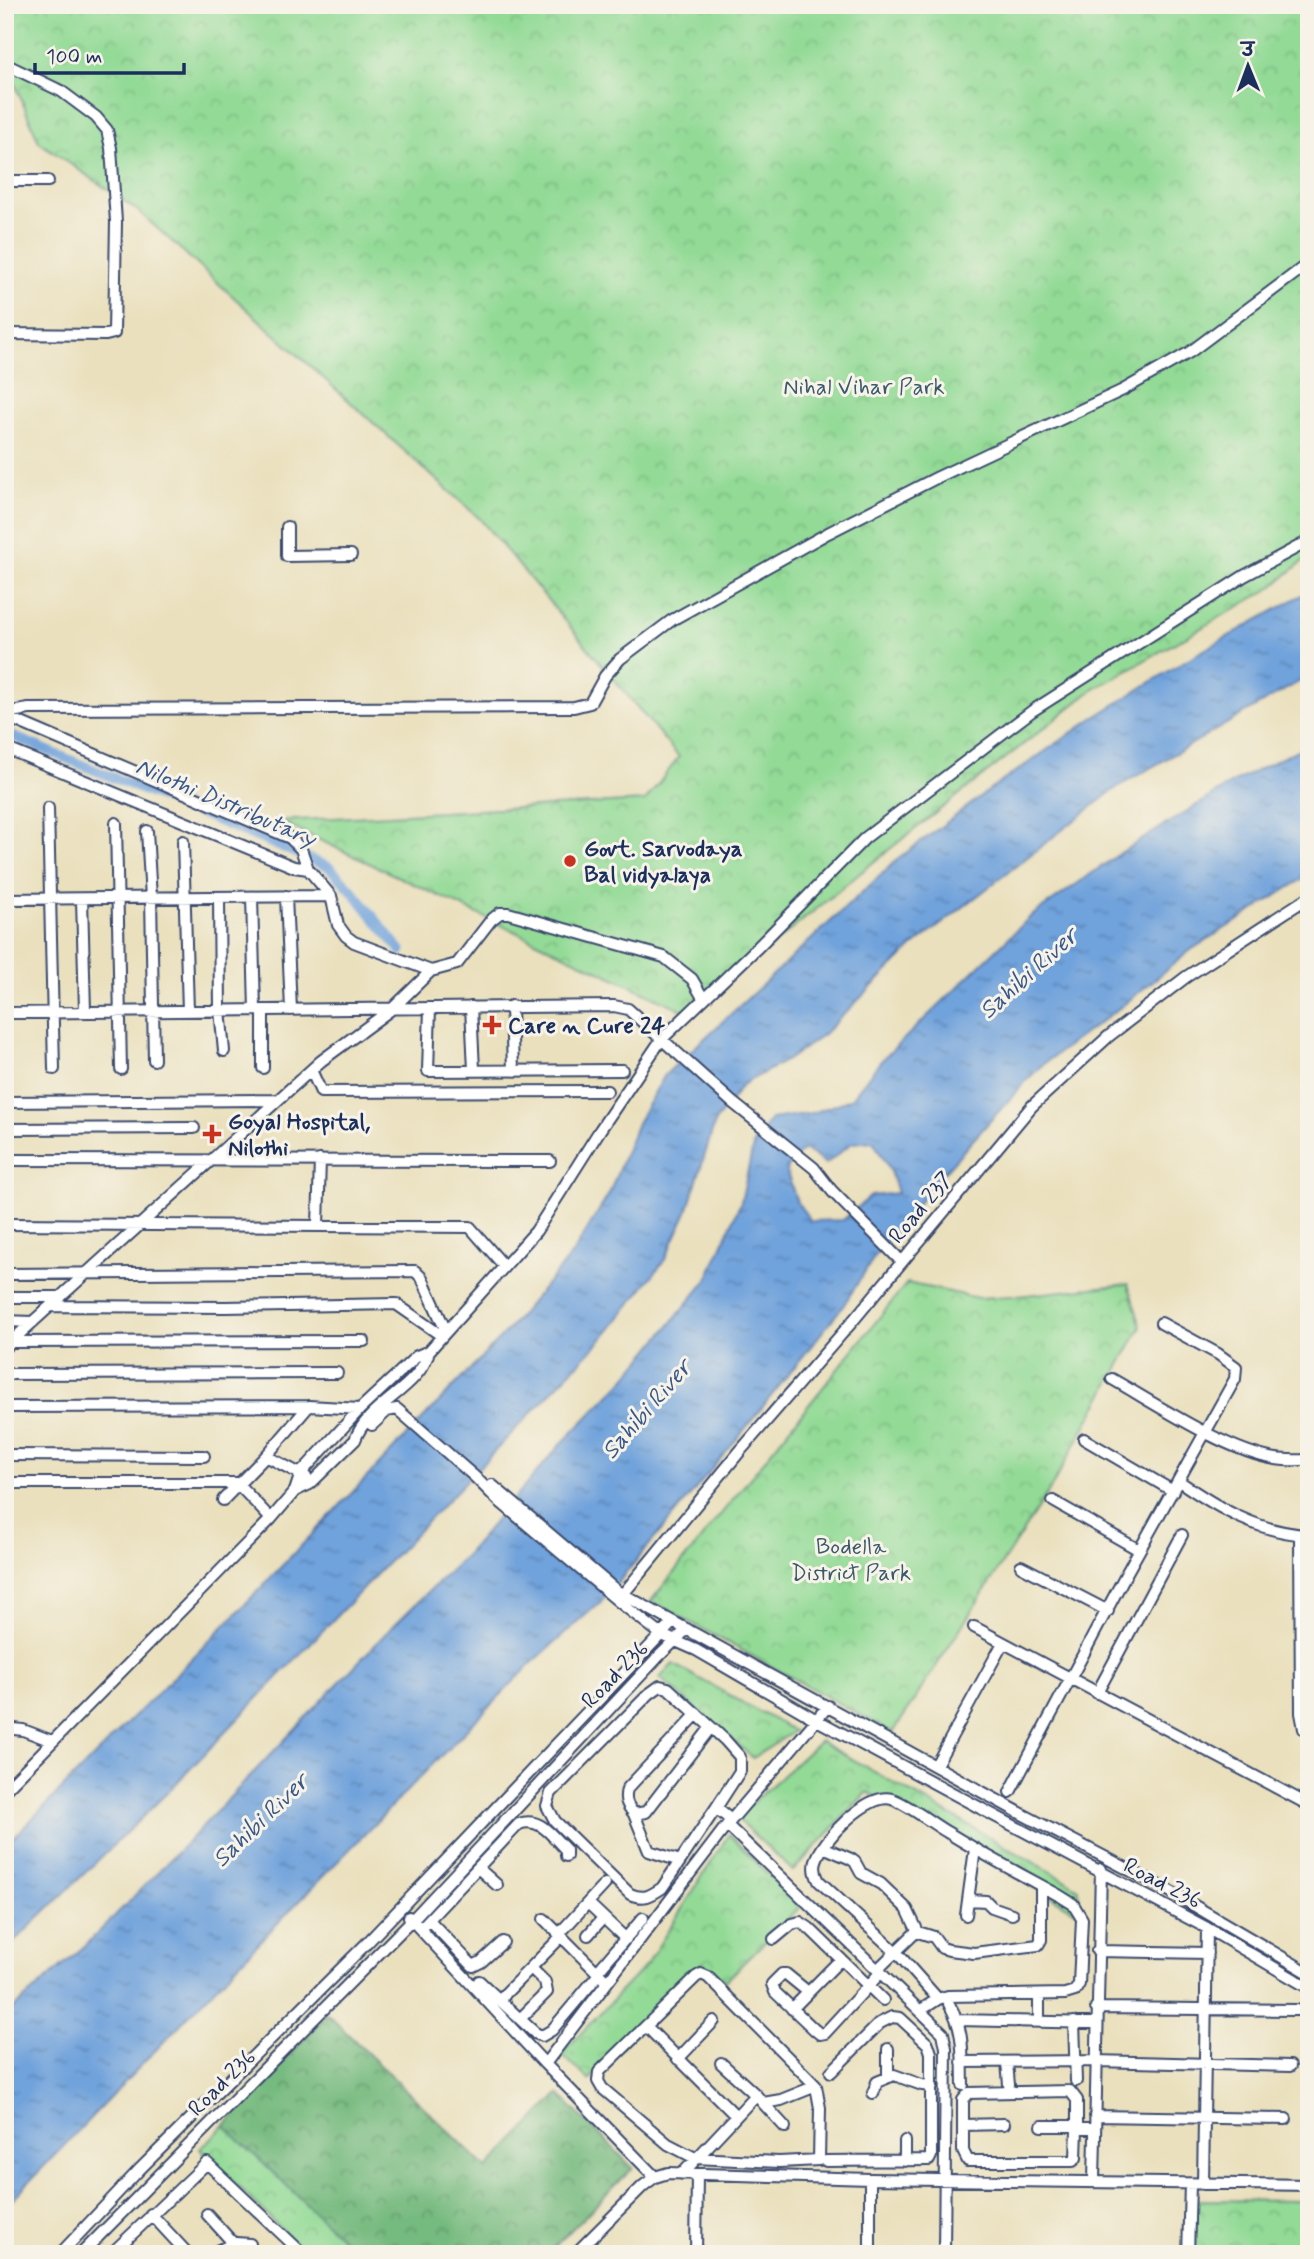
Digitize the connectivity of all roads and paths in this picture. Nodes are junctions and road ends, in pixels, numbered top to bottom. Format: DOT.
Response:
graph roads {
  1 [pos="5,64"];
  2 [pos="5,181"];
  3 [pos="48,181"];
  4 [pos="1309,263"];
  5 [pos="5,334"];
  6 [pos="287,527"];
  7 [pos="1309,541"];
  8 [pos="351,555"];
  9 [pos="5,715"];
  10 [pos="5,748"];
  11 [pos="48,808"];
  12 [pos="116,823"];
  13 [pos="147,831"];
  14 [pos="183,841"];
  15 [pos="306,866"];
  16 [pos="331,896"];
  17 [pos="186,897"];
  18 [pos="219,897"];
  19 [pos="253,897"];
  20 [pos="286,897"];
  21 [pos="1309,897"];
  22 [pos="82,898"];
  23 [pos="116,898"];
  24 [pos="151,898"];
  25 [pos="5,899"];
  26 [pos="51,899"];
  27 [pos="431,971"];
  28 [pos="703,998"];
  29 [pos="511,1006"];
  30 [pos="471,1007"];
  31 [pos="393,1008"];
  32 [pos="430,1008"];
  33 [pos="220,1010"];
  34 [pos="259,1010"];
  35 [pos="291,1010"];
  36 [pos="85,1011"];
  37 [pos="120,1011"];
  38 [pos="153,1011"];
  39 [pos="188,1011"];
  40 [pos="52,1012"];
  41 [pos="5,1013"];
  42 [pos="661,1040"];
  43 [pos="224,1051"];
  44 [pos="154,1060"];
  45 [pos="263,1068"];
  46 [pos="54,1069"];
  47 [pos="121,1069"];
  48 [pos="311,1070"];
  49 [pos="474,1070"];
  50 [pos="513,1070"];
  51 [pos="622,1070"];
  52 [pos="607,1091"];
  53 [pos="278,1100"];
  54 [pos="5,1102"];
  55 [pos="194,1128"];
  56 [pos="5,1129"];
  57 [pos="5,1160"];
  58 [pos="212,1160"];
  59 [pos="320,1160"];
  60 [pos="551,1161"];
  61 [pos="141,1223"];
  62 [pos="5,1224"];
  63 [pos="318,1224"];
  64 [pos="902,1262"];
  65 [pos="504,1266"];
  66 [pos="86,1273"];
  67 [pos="5,1274"];
  68 [pos="5,1297"];
  69 [pos="61,1297"];
  70 [pos="50,1306"];
  71 [pos="5,1321"];
  72 [pos="33,1322"];
  73 [pos="1161,1323"];
  74 [pos="444,1334"];
  75 [pos="364,1341"];
  76 [pos="8,1345"];
  77 [pos="337,1373"];
  78 [pos="5,1374"];
  79 [pos="1112,1379"];
  80 [pos="383,1396"];
  81 [pos="309,1406"];
  82 [pos="5,1407"];
  83 [pos="398,1407"];
  84 [pos="360,1409"];
  85 [pos="1207,1432"];
  86 [pos="1084,1439"];
  87 [pos="355,1440"];
  88 [pos="5,1455"];
  89 [pos="204,1456"];
  90 [pos="265,1456"];
  91 [pos="1309,1460"];
  92 [pos="301,1473"];
  93 [pos="312,1482"];
  94 [pos="5,1483"];
  95 [pos="237,1483"];
  96 [pos="1176,1486"];
  97 [pos="295,1491"];
  98 [pos="223,1500"];
  99 [pos="1053,1501"];
  100 [pos="271,1519"];
  101 [pos="1182,1535"];
  102 [pos="1304,1535"];
  103 [pos="1139,1550"];
  104 [pos="1021,1566"];
  105 [pos="1305,1594"];
  106 [pos="618,1596"];
  107 [pos="1108,1611"];
  108 [pos="673,1622"];
  109 [pos="974,1627"];
  110 [pos="687,1629"];
  111 [pos="662,1635"];
  112 [pos="675,1642"];
  113 [pos="1003,1643"];
  114 [pos="1305,1663"];
  115 [pos="1072,1679"];
  116 [pos="1097,1693"];
  117 [pos="828,1706"];
  118 [pos="697,1714"];
  119 [pos="815,1719"];
  120 [pos="711,1727"];
  121 [pos="5,1728"];
  122 [pos="1309,1732"];
  123 [pos="52,1741"];
  124 [pos="936,1765"];
  125 [pos="5,1790"];
  126 [pos="1010,1792"];
  127 [pos="1309,1805"];
  128 [pos="716,1808"];
  129 [pos="634,1814"];
  130 [pos="729,1823"];
  131 [pos="823,1847"];
  132 [pos="975,1849"];
  133 [pos="566,1856"];
  134 [pos="1103,1856"];
  135 [pos="680,1861"];
  136 [pos="478,1868"];
  137 [pos="1100,1873"];
  138 [pos="605,1884"];
  139 [pos="497,1885"];
  140 [pos="1041,1886"];
  141 [pos="968,1900"];
  142 [pos="588,1903"];
  143 [pos="401,1908"];
  144 [pos="1079,1912"];
  145 [pos="1099,1912"];
  146 [pos="1012,1914"];
  147 [pos="966,1915"];
  148 [pos="603,1918"];
  149 [pos="643,1918"];
  150 [pos="544,1919"];
  151 [pos="422,1925"];
  152 [pos="1207,1928"];
  153 [pos="917,1931"];
  154 [pos="588,1934"];
  155 [pos="560,1935"];
  156 [pos="626,1939"];
  157 [pos="775,1939"];
  158 [pos="503,1942"];
  159 [pos="1097,1951"];
  160 [pos="895,1952"];
  161 [pos="1207,1953"];
  162 [pos="841,1959"];
  163 [pos="531,1968"];
  164 [pos="880,1970"];
  165 [pos="598,1973"];
  166 [pos="1309,1973"];
  167 [pos="479,1981"];
  168 [pos="608,1983"];
  169 [pos="868,1986"];
  170 [pos="1309,1988"];
  171 [pos="808,1992"];
  172 [pos="499,2000"];
  173 [pos="883,2000"];
  174 [pos="1039,2001"];
  175 [pos="944,2002"];
  176 [pos="792,2008"];
  177 [pos="1096,2008"];
  178 [pos="1206,2009"];
  179 [pos="921,2010"];
  180 [pos="1297,2010"];
  181 [pos="520,2019"];
  182 [pos="958,2020"];
  183 [pos="714,2021"];
  184 [pos="1039,2022"];
  185 [pos="1074,2022"];
  186 [pos="1096,2022"];
  187 [pos="646,2026"];
  188 [pos="888,2049"];
  189 [pos="678,2059"];
  190 [pos="1075,2061"];
  191 [pos="1095,2061"];
  192 [pos="962,2062"];
  193 [pos="1007,2062"];
  194 [pos="721,2063"];
  195 [pos="545,2064"];
  196 [pos="1205,2064"];
  197 [pos="1290,2066"];
  198 [pos="831,2072"];
  199 [pos="888,2077"];
  200 [pos="1076,2081"];
  201 [pos="946,2082"];
  202 [pos="932,2084"];
  203 [pos="962,2085"];
  204 [pos="1009,2085"];
  205 [pos="816,2086"];
  206 [pos="873,2093"];
  207 [pos="760,2099"];
  208 [pos="736,2116"];
  209 [pos="1095,2116"];
  210 [pos="1204,2118"];
  211 [pos="1286,2119"];
  212 [pos="1004,2124"];
  213 [pos="963,2125"];
  214 [pos="1042,2126"];
  215 [pos="785,2127"];
  216 [pos="1077,2127"];
  217 [pos="1095,2129"];
  218 [pos="905,2141"];
  219 [pos="695,2158"];
  220 [pos="827,2161"];
  221 [pos="905,2161"];
  222 [pos="682,2174"];
  223 [pos="696,2175"];
  224 [pos="654,2177"];
  225 [pos="818,2178"];
  226 [pos="836,2178"];
  227 [pos="870,2179"];
  228 [pos="944,2179"];
  229 [pos="1094,2181"];
  230 [pos="1190,2184"];
  231 [pos="1203,2184"];
  232 [pos="1309,2185"];
  233 [pos="152,2214"];
  234 [pos="207,2214"];
  235 [pos="234,2244"];
  236 [pos="250,2245"];
  237 [pos="60,2254"];
  238 [pos="81,2254"];
  239 [pos="111,2254"];
  240 [pos="188,2254"];
  241 [pos="211,2254"];
  242 [pos="303,2254"];
  243 [pos="575,2254"];
  244 [pos="696,2254"];
  245 [pos="870,2254"];
  246 [pos="944,2254"];
  247 [pos="1188,2254"];
  1 -- 5 [label="street"];
  2 -- 3 [label="street"];
  4 -- 9 [label="street"];
  6 -- 8 [label="street"];
  7 -- 28 [label="street"];
  9 -- 15 [label="street"];
  10 -- 15 [label="street"];
  11 -- 26 [label="street"];
  12 -- 23 [label="street"];
  13 -- 24 [label="street"];
  14 -- 17 [label="street"];
  15 -- 16 [label="street"];
  16 -- 20 [label="street"];
  16 -- 27 [label="street"];
  17 -- 18 [label="street"];
  17 -- 24 [label="street"];
  17 -- 39 [label="street"];
  18 -- 19 [label="street"];
  18 -- 33 [label="street"];
  19 -- 20 [label="street"];
  19 -- 34 [label="street"];
  20 -- 35 [label="street"];
  21 -- 64 [label="street, Road 237"];
  22 -- 23 [label="street"];
  22 -- 26 [label="street"];
  22 -- 36 [label="street"];
  23 -- 24 [label="street"];
  23 -- 37 [label="street"];
  24 -- 38 [label="street"];
  25 -- 26 [label="street"];
  26 -- 40 [label="street"];
  27 -- 28 [label="street"];
  27 -- 31 [label="street"];
  28 -- 42 [label="street"];
  29 -- 30 [label="street"];
  29 -- 42 [label="street"];
  29 -- 50 [label="street"];
  30 -- 32 [label="street"];
  30 -- 49 [label="street"];
  31 -- 32 [label="street"];
  31 -- 35 [label="street"];
  31 -- 48 [label="street"];
  32 -- 49 [label="street"];
  33 -- 34 [label="street"];
  33 -- 39 [label="street"];
  33 -- 43 [label="street"];
  34 -- 35 [label="street"];
  34 -- 45 [label="street"];
  36 -- 37 [label="street"];
  36 -- 40 [label="street"];
  37 -- 38 [label="street"];
  37 -- 47 [label="street"];
  38 -- 39 [label="street"];
  38 -- 44 [label="street"];
  40 -- 41 [label="street"];
  40 -- 46 [label="street"];
  42 -- 64 [label="street"];
  42 -- 65 [label="street"];
  48 -- 52 [label="street"];
  48 -- 53 [label="street"];
  49 -- 50 [label="street"];
  50 -- 51 [label="street"];
  53 -- 54 [label="street"];
  53 -- 58 [label="street"];
  55 -- 56 [label="street"];
  57 -- 58 [label="street"];
  58 -- 59 [label="street"];
  58 -- 61 [label="street"];
  59 -- 60 [label="street"];
  59 -- 63 [label="street"];
  61 -- 62 [label="street"];
  61 -- 63 [label="street"];
  61 -- 66 [label="street"];
  63 -- 65 [label="street"];
  64 -- 106 [label="street, Road 237"];
  65 -- 74 [label="street"];
  66 -- 67 [label="street"];
  66 -- 69 [label="street"];
  66 -- 74 [label="street"];
  68 -- 69 [label="street"];
  69 -- 70 [label="street"];
  70 -- 72 [label="street"];
  70 -- 74 [label="street"];
  71 -- 72 [label="street"];
  72 -- 76 [label="street"];
  73 -- 85 [label="street"];
  74 -- 80 [label="street"];
  75 -- 76 [label="street"];
  77 -- 78 [label="street"];
  79 -- 85 [label="street"];
  80 -- 83 [label="street"];
  80 -- 84 [label="street"];
  80 -- 87 [label="street"];
  81 -- 82 [label="street"];
  81 -- 84 [label="street"];
  81 -- 90 [label="street"];
  83 -- 87 [label="street"];
  83 -- 106 [label="street"];
  84 -- 92 [label="street"];
  85 -- 91 [label="street"];
  85 -- 96 [label="street"];
  86 -- 96 [label="street"];
  87 -- 93 [label="street"];
  88 -- 89 [label="street"];
  90 -- 92 [label="street"];
  90 -- 95 [label="street"];
  92 -- 93 [label="street"];
  92 -- 97 [label="street"];
  93 -- 97 [label="street"];
  94 -- 95 [label="street"];
  95 -- 98 [label="street"];
  95 -- 100 [label="street"];
  96 -- 102 [label="street"];
  96 -- 103 [label="street"];
  97 -- 100 [label="street"];
  99 -- 103 [label="street"];
  100 -- 123 [label="street"];
  101 -- 116 [label="street"];
  102 -- 105 [label="street"];
  103 -- 107 [label="street"];
  104 -- 107 [label="street"];
  105 -- 114 [label="street"];
  106 -- 108 [label="street"];
  106 -- 111 [label="street"];
  107 -- 115 [label="street"];
  108 -- 110 [label="street"];
  108 -- 111 [label="street"];
  109 -- 113 [label="street"];
  110 -- 112 [label="street"];
  110 -- 117 [label="street"];
  111 -- 112 [label="street"];
  111 -- 143 [label="street"];
  112 -- 119 [label="street, Road 236"];
  112 -- 151 [label="street, Road 236"];
  113 -- 115 [label="street"];
  113 -- 124 [label="street"];
  114 -- 122 [label="street"];
  115 -- 116 [label="street"];
  115 -- 126 [label="street"];
  116 -- 127 [label="street"];
  117 -- 119 [label="street"];
  117 -- 124 [label="street"];
  118 -- 120 [label="street"];
  118 -- 129 [label="street"];
  118 -- 135 [label="street"];
  119 -- 130 [label="street"];
  119 -- 137 [label="street, Road 236"];
  120 -- 128 [label="street"];
  120 -- 129 [label="street"];
  121 -- 123 [label="street"];
  123 -- 125 [label="street"];
  124 -- 134 [label="street"];
  128 -- 130 [label="street"];
  128 -- 135 [label="street"];
  129 -- 135 [label="street"];
  130 -- 164 [label="street"];
  130 -- 168 [label="street"];
  131 -- 132 [label="street"];
  131 -- 153 [label="street"];
  131 -- 160 [label="street"];
  132 -- 140 [label="street"];
  132 -- 141 [label="street"];
  133 -- 136 [label="street"];
  134 -- 137 [label="street"];
  134 -- 166 [label="street"];
  136 -- 139 [label="street"];
  136 -- 151 [label="street"];
  137 -- 145 [label="street"];
  137 -- 152 [label="street, Road 236"];
  138 -- 142 [label="street"];
  140 -- 144 [label="street"];
  140 -- 153 [label="street"];
  141 -- 146 [label="street"];
  141 -- 147 [label="street"];
  142 -- 148 [label="street"];
  142 -- 155 [label="street"];
  143 -- 151 [label="street"];
  143 -- 237 [label="street"];
  144 -- 145 [label="street"];
  144 -- 175 [label="street"];
  145 -- 159 [label="street"];
  148 -- 154 [label="street"];
  148 -- 156 [label="street"];
  149 -- 156 [label="street"];
  150 -- 155 [label="street"];
  151 -- 158 [label="street"];
  151 -- 195 [label="street"];
  151 -- 238 [label="street, Road 236"];
  152 -- 161 [label="street"];
  152 -- 170 [label="street, Road 236"];
  153 -- 160 [label="street"];
  155 -- 163 [label="street"];
  155 -- 165 [label="street"];
  156 -- 165 [label="street"];
  157 -- 162 [label="street"];
  159 -- 161 [label="street"];
  159 -- 177 [label="street"];
  160 -- 164 [label="street"];
  160 -- 175 [label="street"];
  161 -- 178 [label="street"];
  162 -- 169 [label="street"];
  162 -- 171 [label="street"];
  163 -- 172 [label="street"];
  163 -- 181 [label="street"];
  164 -- 169 [label="street"];
  164 -- 179 [label="street"];
  165 -- 168 [label="street"];
  165 -- 181 [label="street"];
  167 -- 172 [label="street"];
  168 -- 195 [label="street"];
  169 -- 173 [label="street"];
  169 -- 176 [label="street"];
  171 -- 176 [label="street"];
  171 -- 176 [label="street"];
  172 -- 181 [label="street"];
  174 -- 184 [label="street"];
  175 -- 179 [label="street"];
  175 -- 182 [label="street"];
  177 -- 178 [label="street"];
  177 -- 186 [label="street"];
  178 -- 180 [label="street"];
  178 -- 196 [label="street"];
  179 -- 201 [label="street"];
  182 -- 184 [label="street"];
  182 -- 192 [label="street"];
  183 -- 189 [label="street"];
  184 -- 185 [label="street"];
  185 -- 186 [label="street"];
  185 -- 190 [label="street"];
  186 -- 191 [label="street"];
  187 -- 189 [label="street"];
  187 -- 205 [label="street"];
  187 -- 219 [label="street"];
  188 -- 199 [label="street"];
  189 -- 208 [label="street"];
  190 -- 191 [label="street"];
  190 -- 193 [label="street"];
  190 -- 200 [label="street"];
  191 -- 196 [label="street"];
  191 -- 209 [label="street"];
  192 -- 193 [label="street"];
  192 -- 203 [label="street"];
  193 -- 204 [label="street"];
  194 -- 207 [label="street"];
  195 -- 224 [label="street"];
  196 -- 197 [label="street"];
  196 -- 210 [label="street"];
  198 -- 202 [label="street"];
  199 -- 202 [label="street"];
  199 -- 206 [label="street"];
  201 -- 202 [label="street"];
  201 -- 228 [label="street"];
  202 -- 221 [label="street"];
  205 -- 207 [label="street"];
  205 -- 220 [label="street"];
  207 -- 208 [label="street"];
  207 -- 215 [label="street"];
  208 -- 219 [label="street"];
  209 -- 210 [label="street"];
  209 -- 217 [label="street"];
  210 -- 211 [label="street"];
  210 -- 231 [label="street"];
  212 -- 213 [label="street"];
  213 -- 216 [label="street"];
  213 -- 216 [label="street"];
  214 -- 216 [label="street"];
  216 -- 217 [label="street"];
  217 -- 229 [label="street"];
  218 -- 221 [label="street"];
  219 -- 220 [label="street"];
  219 -- 222 [label="street"];
  220 -- 221 [label="street"];
  220 -- 225 [label="street"];
  220 -- 226 [label="street"];
  222 -- 223 [label="street"];
  222 -- 224 [label="street"];
  223 -- 225 [label="street"];
  223 -- 244 [label="street"];
  224 -- 243 [label="street"];
  225 -- 226 [label="street"];
  226 -- 227 [label="street"];
  227 -- 228 [label="street"];
  227 -- 245 [label="street"];
  228 -- 229 [label="street"];
  228 -- 246 [label="street"];
  229 -- 230 [label="street"];
  230 -- 231 [label="street"];
  230 -- 247 [label="street"];
  231 -- 232 [label="street"];
  233 -- 239 [label="street"];
  233 -- 240 [label="street"];
  233 -- 242 [label="street"];
  234 -- 235 [label="street"];
  235 -- 236 [label="street"];
  235 -- 241 [label="street"];
}
